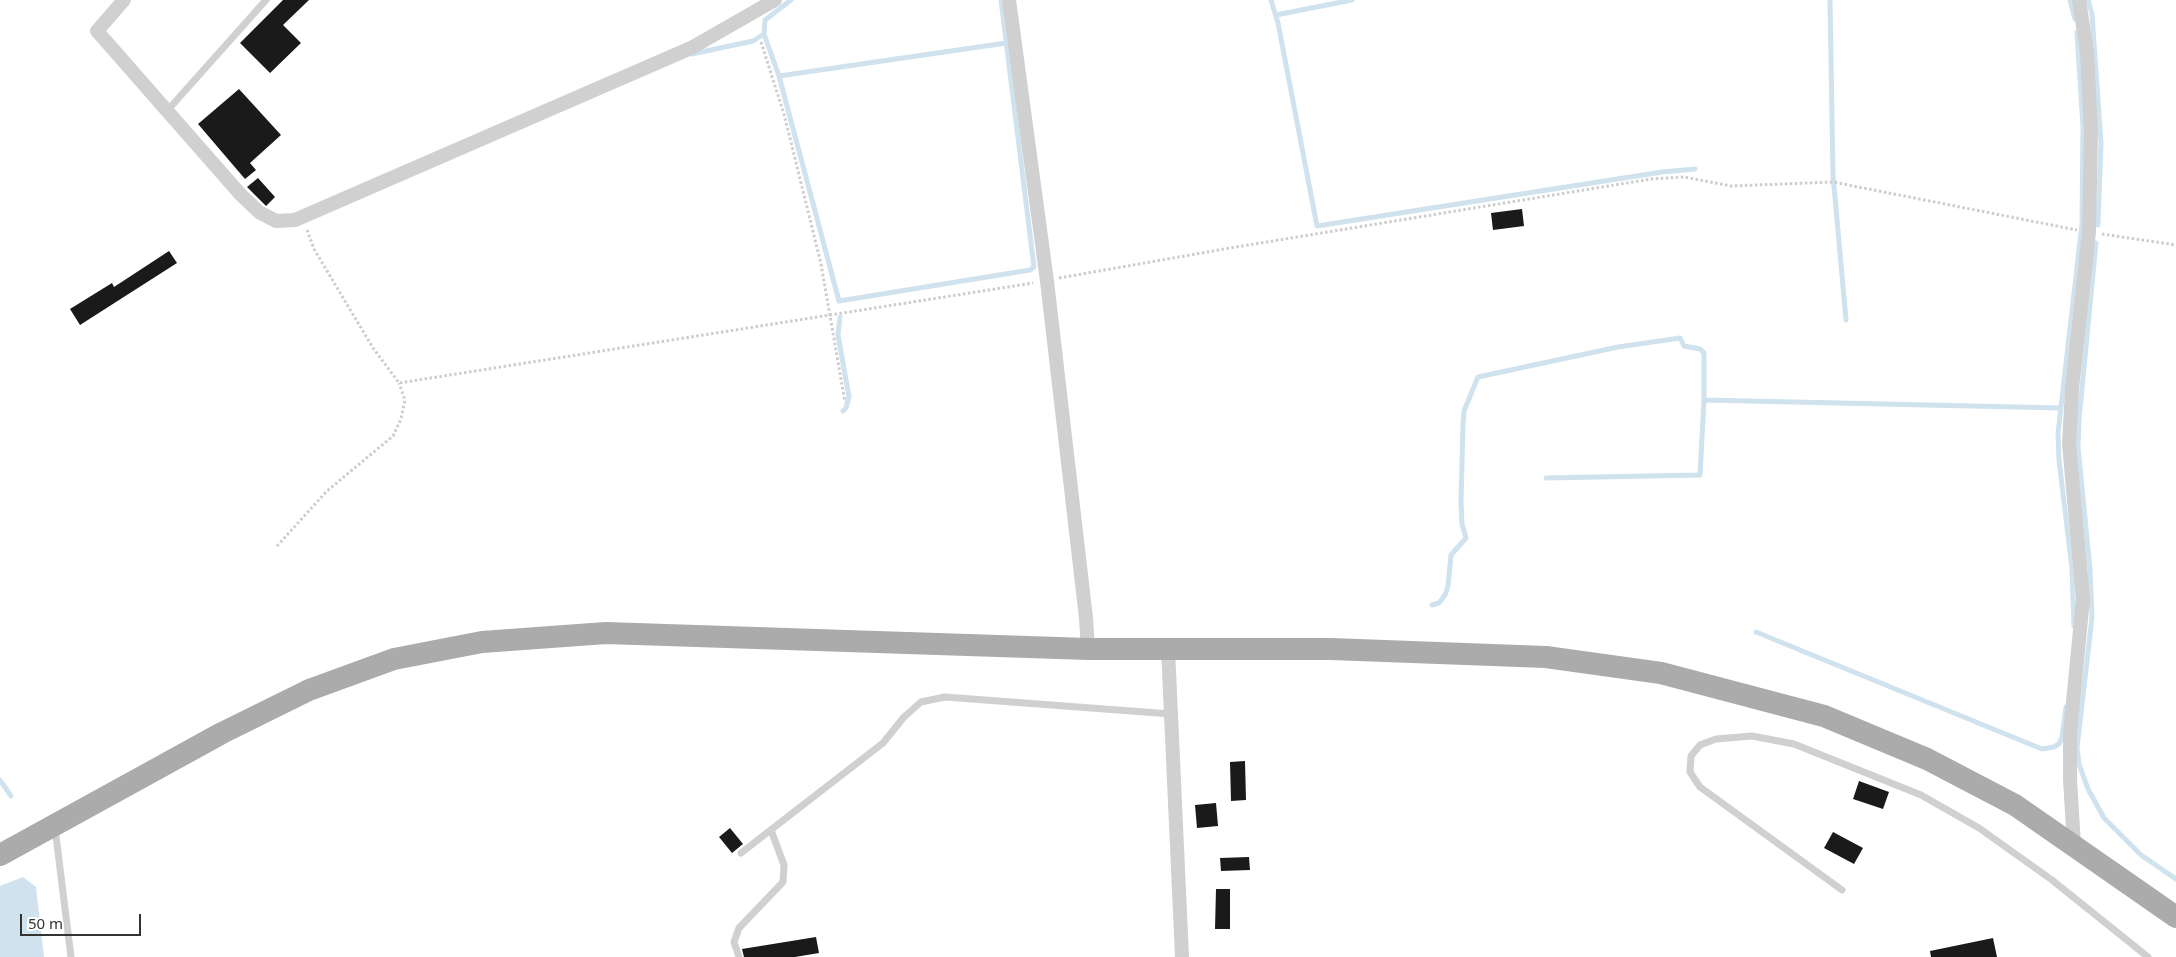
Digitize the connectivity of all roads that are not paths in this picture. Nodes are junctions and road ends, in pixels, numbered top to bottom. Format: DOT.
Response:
graph roads {
  1 [pos="124,0"];
  2 [pos="266,0"];
  3 [pos="775,0"];
  4 [pos="1009,0"];
  5 [pos="2079,0"];
  6 [pos="167,111"];
  7 [pos="1088,649"];
  8 [pos="1168,649"];
  9 [pos="1170,714"];
  10 [pos="54,825"];
  11 [pos="771,830"];
  12 [pos="2074,846"];
  13 [pos="741,854"];
  14 [pos="0,855"];
  15 [pos="1842,890"];
  16 [pos="2176,917"];
  17 [pos="71,957"];
  18 [pos="740,957"];
  19 [pos="1182,957"];
  20 [pos="2148,957"];
  1 -- 6 [label="street"];
  2 -- 6 [label="lane"];
  3 -- 6 [label="street"];
  4 -- 7 [label="street"];
  5 -- 12 [label="street"];
  7 -- 8 [label="main road"];
  7 -- 10 [label="main road"];
  8 -- 9 [label="street"];
  8 -- 12 [label="main road"];
  9 -- 11 [label="lane"];
  9 -- 19 [label="street"];
  10 -- 14 [label="main road"];
  10 -- 17 [label="lane"];
  11 -- 13 [label="lane"];
  11 -- 18 [label="lane"];
  12 -- 16 [label="main road"];
  15 -- 20 [label="lane"];
}
